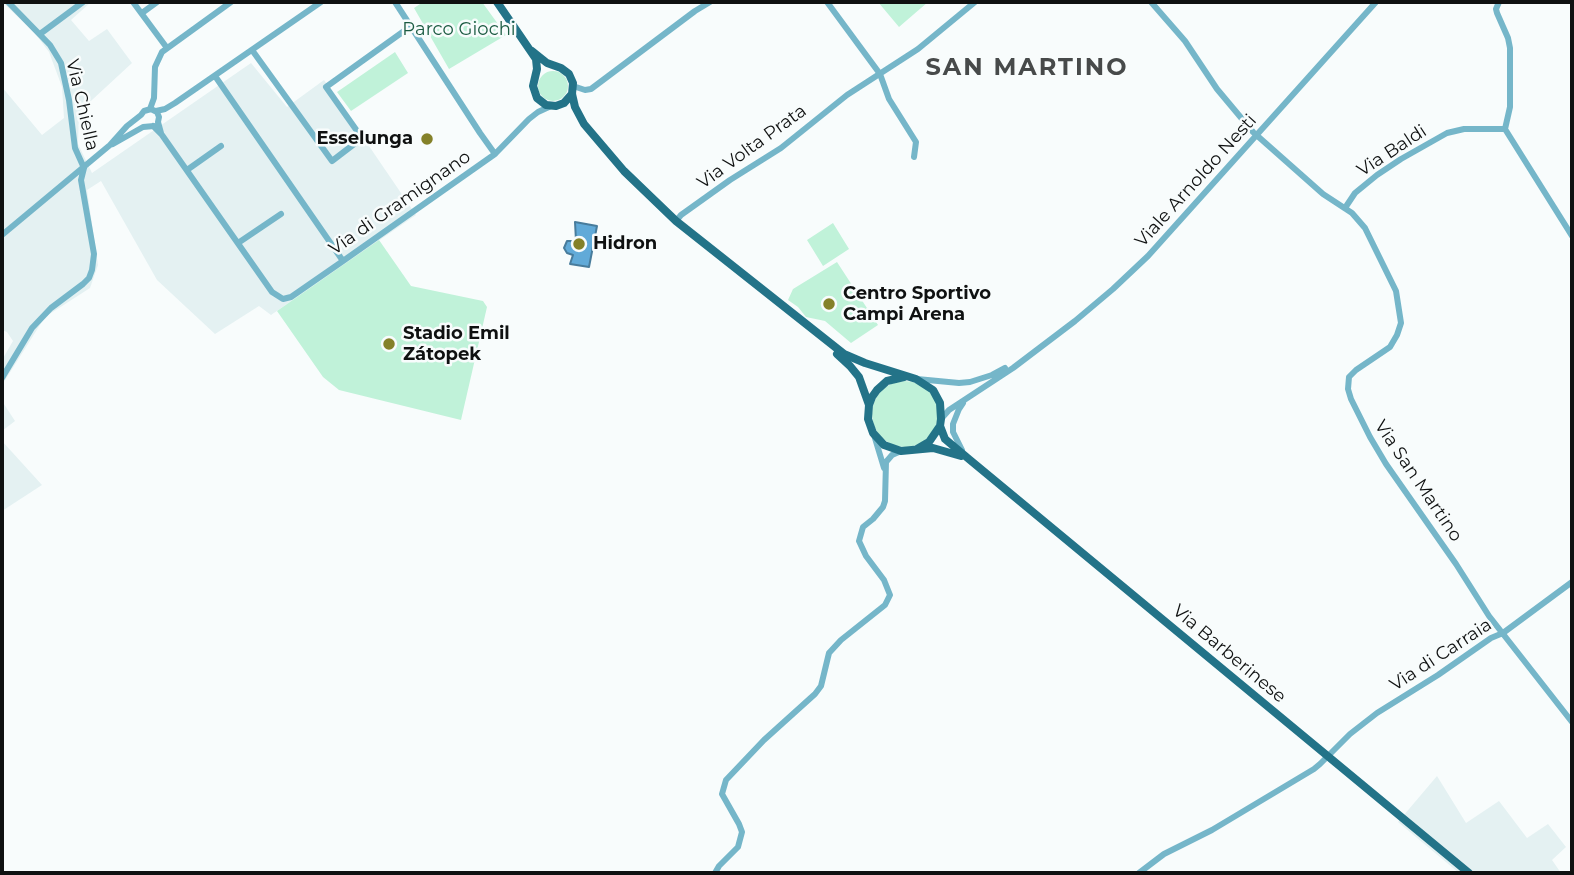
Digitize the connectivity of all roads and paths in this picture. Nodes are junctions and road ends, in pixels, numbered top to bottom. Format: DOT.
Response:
graph roads {
  1 [pos="8,2"];
  2 [pos="83,2"];
  3 [pos="133,2"];
  4 [pos="158,2"];
  5 [pos="231,2"];
  6 [pos="321,2"];
  7 [pos="395,2"];
  8 [pos="497,2"];
  9 [pos="710,2"];
  10 [pos="827,2"];
  11 [pos="1151,2"];
  12 [pos="1376,2"];
  13 [pos="1499,2"];
  14 [pos="973,3"];
  15 [pos="142,13"];
  16 [pos="411,26"];
  17 [pos="40,34"];
  18 [pos="167,48"];
  19 [pos="252,50"];
  20 [pos="532,51"];
  21 [pos="553,66"];
  22 [pos="880,74"];
  23 [pos="215,76"];
  24 [pos="536,77"];
  25 [pos="573,90"];
  26 [pos="537,98"];
  27 [pos="556,106"];
  28 [pos="153,110"];
  29 [pos="141,115"];
  30 [pos="529,119"];
  31 [pos="584,124"];
  32 [pos="153,125"];
  33 [pos="1505,128"];
  34 [pos="1257,135"];
  35 [pos="110,145"];
  36 [pos="221,146"];
  37 [pos="495,153"];
  38 [pos="914,157"];
  39 [pos="84,167"];
  40 [pos="187,170"];
  41 [pos="1345,208"];
  42 [pos="281,214"];
  43 [pos="676,221"];
  44 [pos="4,232"];
  45 [pos="1572,236"];
  46 [pos="238,243"];
  47 [pos="721,258"];
  48 [pos="343,261"];
  49 [pos="1019,361"];
  50 [pos="911,377"];
  51 [pos="2,378"];
  52 [pos="975,392"];
  53 [pos="869,405"];
  54 [pos="941,423"];
  55 [pos="873,433"];
  56 [pos="917,449"];
  57 [pos="901,451"];
  58 [pos="970,460"];
  59 [pos="886,474"];
  60 [pos="1572,582"];
  61 [pos="1503,633"];
  62 [pos="1572,722"];
  63 [pos="1328,757"];
  64 [pos="715,873"];
  65 [pos="1139,873"];
  66 [pos="1469,873"];
  1 -- 17 [label="street, Via Chiella"];
  2 -- 17 [label="street"];
  3 -- 15 [label="street"];
  4 -- 15 [label="street"];
  5 -- 18 [label="street"];
  6 -- 19 [label="street"];
  7 -- 16 [label="street"];
  8 -- 20 [label="main road, Via Barberinese"];
  9 -- 25 [label="street"];
  10 -- 22 [label="street"];
  11 -- 34 [label="street, Via San Martino"];
  12 -- 34 [label="street, Viale Arnoldo Nesti"];
  13 -- 33 [label="street"];
  14 -- 22 [label="street, Via Volta Prata"];
  15 -- 18 [label="street"];
  16 -- 19 [label="street"];
  16 -- 37 [label="street"];
  17 -- 39 [label="street, Via Chiella"];
  18 -- 28 [label="street"];
  19 -- 23 [label="street"];
  20 -- 21 [label="main road, Via Barberinese"];
  20 -- 24 [label="main road, Via Barberinese"];
  21 -- 24 [label="main road"];
  21 -- 25 [label="main road, Via Barberinese"];
  22 -- 38 [label="street"];
  22 -- 43 [label="street, Via Volta Prata"];
  23 -- 28 [label="street"];
  23 -- 48 [label="street"];
  24 -- 26 [label="main road, Via Barberinese"];
  25 -- 27 [label="main road"];
  25 -- 31 [label="main road, Via Barberinese"];
  26 -- 27 [label="main road, Via Barberinese"];
  26 -- 30 [label="street, Via di Gramignano"];
  27 -- 30 [label="street, Via di Gramignano"];
  27 -- 31 [label="main road, Via Barberinese"];
  28 -- 29 [label="street"];
  28 -- 32 [label="street"];
  29 -- 32 [label="street"];
  29 -- 35 [label="street"];
  30 -- 37 [label="street, Via di Gramignano"];
  31 -- 43 [label="main road, Via Barberinese"];
  32 -- 35 [label="street"];
  32 -- 40 [label="street"];
  33 -- 41 [label="street, Via Baldi"];
  33 -- 45 [label="street"];
  34 -- 41 [label="street, Via San Martino"];
  34 -- 49 [label="street, Viale Arnoldo Nesti"];
  35 -- 39 [label="street"];
  36 -- 40 [label="street"];
  37 -- 48 [label="street, Via di Gramignano"];
  39 -- 44 [label="street, Via Chiella"];
  39 -- 51 [label="street"];
  40 -- 46 [label="street"];
  41 -- 61 [label="street, Via San Martino"];
  42 -- 46 [label="street"];
  43 -- 47 [label="main road, Via Barberinese"];
  46 -- 48 [label="street, Via di Gramignano"];
  47 -- 50 [label="main road, Via Barberinese"];
  47 -- 53 [label="main road, Via Barberinese"];
  49 -- 50 [label="street, Viale Arnoldo Nesti"];
  49 -- 52 [label="street, Viale Arnoldo Nesti"];
  50 -- 53 [label="main road"];
  50 -- 54 [label="main road, Via Barberinese"];
  52 -- 54 [label="street, Viale Arnoldo Nesti"];
  52 -- 58 [label="street, Viale Arnoldo Nesti"];
  53 -- 55 [label="main road, Via Barberinese"];
  54 -- 56 [label="main road"];
  54 -- 58 [label="main road, Via Barberinese"];
  55 -- 57 [label="main road"];
  55 -- 59 [label="street"];
  56 -- 57 [label="main road, Via Barberinese"];
  56 -- 58 [label="main road, Via Barberinese"];
  57 -- 59 [label="street"];
  58 -- 63 [label="main road, Via Barberinese"];
  59 -- 64 [label="street"];
  60 -- 61 [label="street, Via di Carraia"];
  61 -- 62 [label="street, Via San Martino"];
  61 -- 63 [label="street, Via di Carraia"];
  63 -- 65 [label="street, Via di Carraia"];
  63 -- 66 [label="main road, Via Barberinese"];
}
